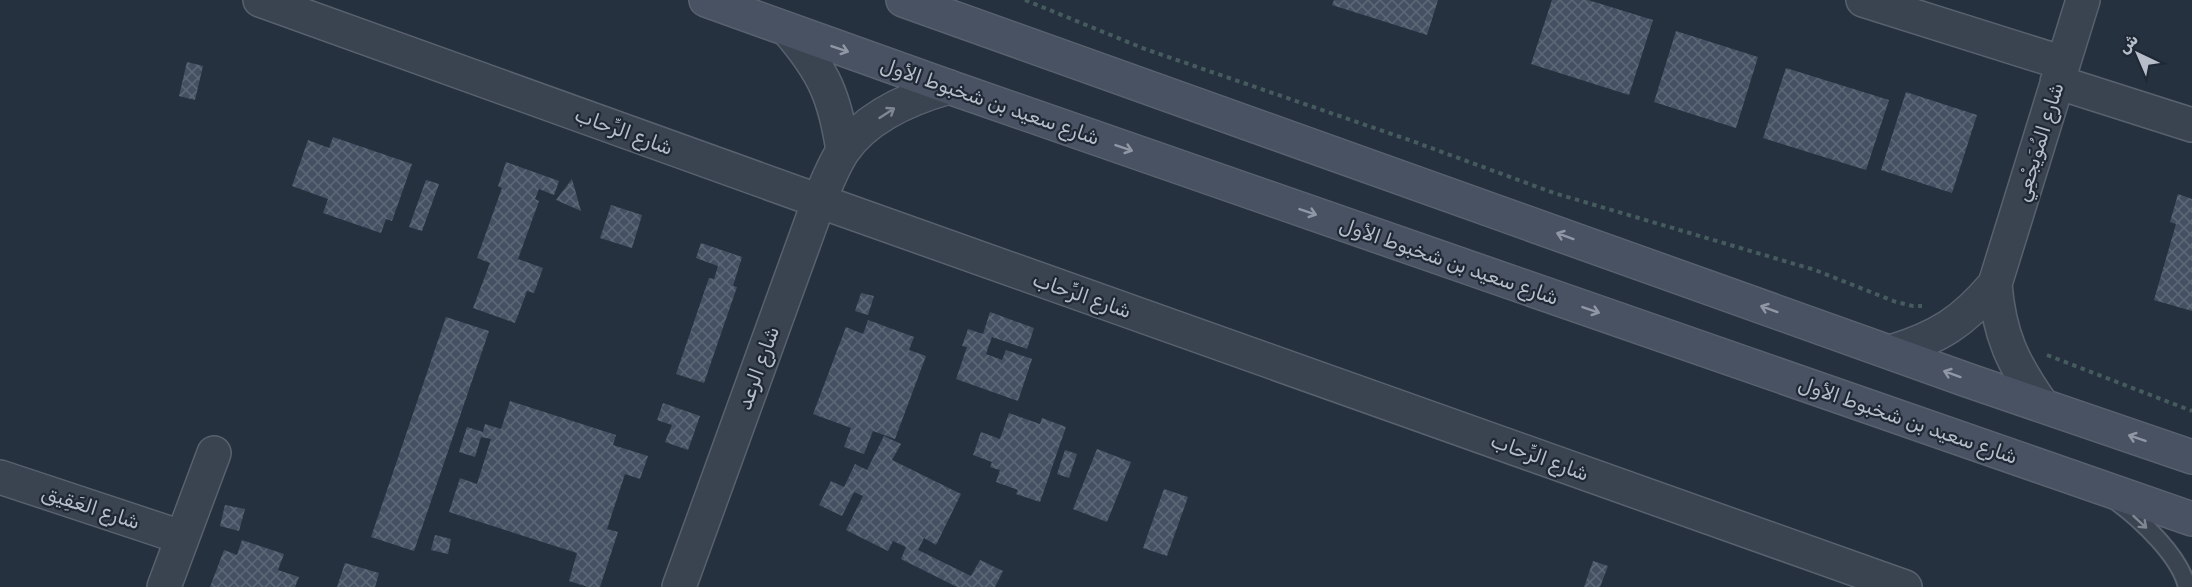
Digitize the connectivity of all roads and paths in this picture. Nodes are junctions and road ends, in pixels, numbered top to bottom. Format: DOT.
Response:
graph roads {
  1 [pos="260,0"];
  2 [pos="706,0"];
  3 [pos="903,0"];
  4 [pos="1025,0"];
  5 [pos="1863,0"];
  6 [pos="2083,0"];
  7 [pos="788,30"];
  8 [pos="2060,73"];
  9 [pos="949,87"];
  10 [pos="2192,125"];
  11 [pos="843,151"];
  12 [pos="819,201"];
  13 [pos="1995,284"];
  14 [pos="1929,306"];
  15 [pos="1891,352"];
  16 [pos="2044,352"];
  17 [pos="2042,405"];
  18 [pos="2192,411"];
  19 [pos="214,453"];
  20 [pos="2192,457"];
  21 [pos="0,477"];
  22 [pos="2094,485"];
  23 [pos="2192,519"];
  24 [pos="181,537"];
  25 [pos="1850,578"];
  26 [pos="164,587"];
  27 [pos="679,587"];
  28 [pos="1905,587"];
  29 [pos="2187,587"];
  1 -- 12 [label="street, شارع الرِّحاب"];
  2 -- 7 [label="main road, شارع سعيد بن شخبوط الأول"];
  15 -- 3 [label="main road, one-way"];
  4 -- 14 [label="path"];
  5 -- 8 [label="street"];
  6 -- 8 [label="street, شارع المُوَيجْعِي"];
  7 -- 9 [label="main road, شارع سعيد بن شخبوط الأول, one-way"];
  7 -- 11 [label="street"];
  8 -- 10 [label="street"];
  8 -- 13 [label="street, شارع المُوَيجْعِي"];
  11 -- 9 [label="street, شارع الرعد, one-way"];
  9 -- 22 [label="main road, شارع سعيد بن شخبوط الأول, one-way"];
  11 -- 12 [label="street, شارع الرعد"];
  12 -- 25 [label="street, شارع الرِّحاب"];
  12 -- 27 [label="street, شارع الرعد"];
  13 -- 15 [label="street, شارع المُوَيجْعِي"];
  13 -- 17 [label="street, شارع المُوَيجْعِي"];
  17 -- 15 [label="main road, one-way"];
  16 -- 18 [label="path"];
  20 -- 17 [label="main road, one-way"];
  19 -- 24 [label="street"];
  21 -- 24 [label="street, شارع العَقِيق"];
  22 -- 23 [label="main road, شارع سعيد بن شخبوط الأول"];
  22 -- 29 [label="lane, one-way"];
  24 -- 26 [label="street"];
  25 -- 28 [label="street, شارع الرِّحاب"];
}
